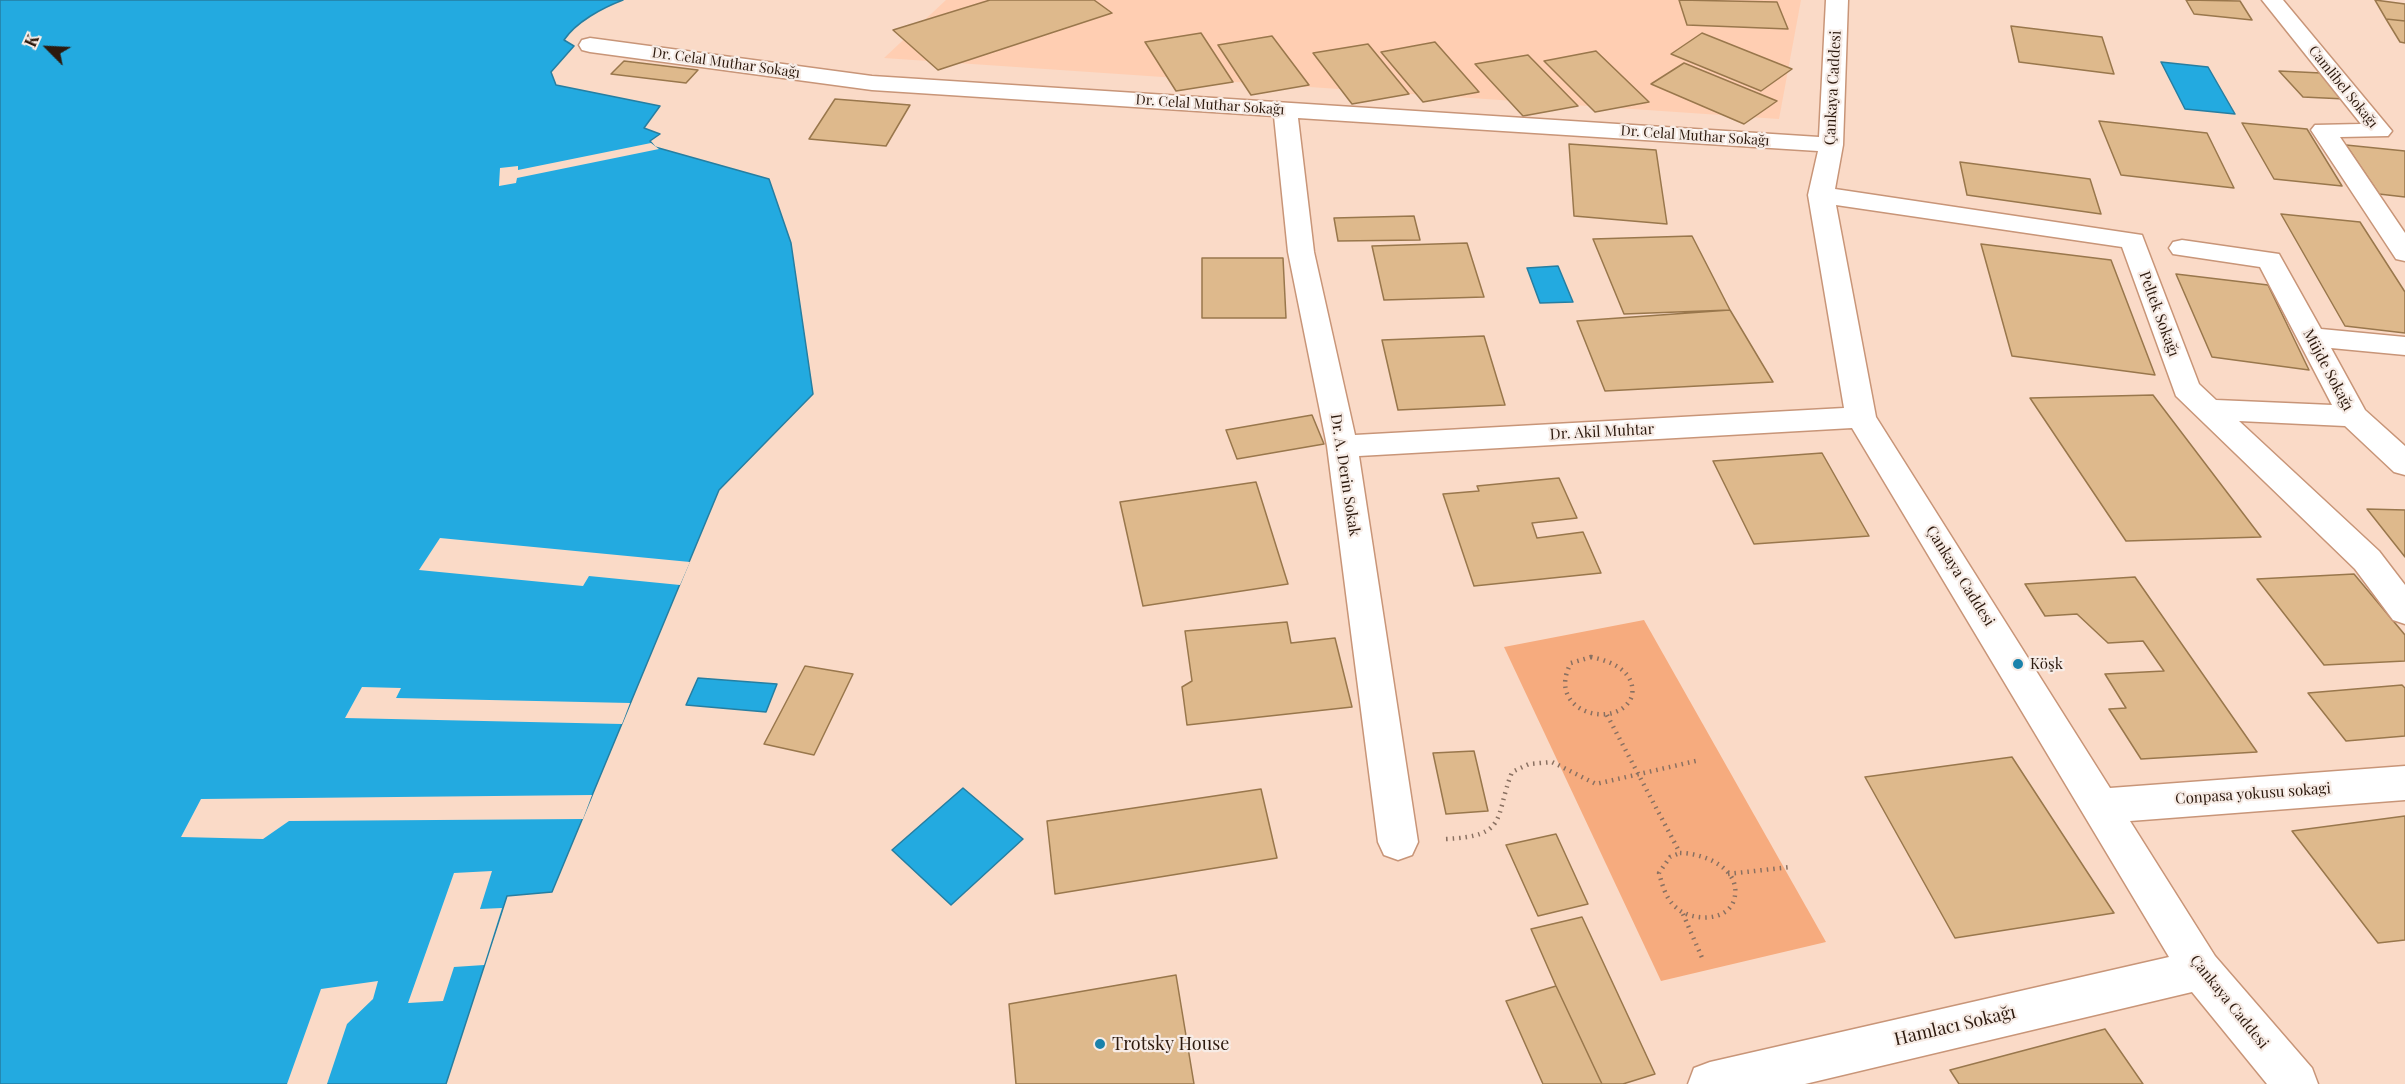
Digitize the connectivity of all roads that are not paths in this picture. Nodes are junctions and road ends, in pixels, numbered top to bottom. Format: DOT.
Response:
graph roads {
  1 [pos="1837,0"];
  2 [pos="2272,0"];
  3 [pos="590,45"];
  4 [pos="1285,110"];
  5 [pos="1832,145"];
  6 [pos="1821,195"];
  7 [pos="2182,248"];
  8 [pos="2405,253"];
  9 [pos="2311,337"];
  10 [pos="2405,346"];
  11 [pos="2208,410"];
  12 [pos="2353,416"];
  13 [pos="1861,417"];
  14 [pos="1342,446"];
  15 [pos="2405,464"];
  16 [pos="2405,611"];
  17 [pos="2405,783"];
  18 [pos="2100,806"];
  19 [pos="1398,842"];
  20 [pos="2200,970"];
  21 [pos="1710,1084"];
  22 [pos="2296,1084"];
  1 -- 5 [label="street, Çankaya Caddesi"];
  2 -- 8 [label="street, Camlibel Sokağı"];
  3 -- 4 [label="street, Dr. Celal Muthar Sokağı"];
  4 -- 5 [label="street, Dr. Celal Muthar Sokağı"];
  4 -- 14 [label="street, Dr. A. Derin Sokak"];
  5 -- 6 [label="street, Çankaya Caddesi"];
  6 -- 11 [label="street, Peltek Sokağı"];
  6 -- 13 [label="street, Çankaya Caddesi"];
  7 -- 9 [label="street, Müjde Sokağı"];
  9 -- 10 [label="street"];
  9 -- 12 [label="street, Müjde Sokağı"];
  11 -- 12 [label="street"];
  11 -- 16 [label="street, Peltek Sokağı"];
  12 -- 15 [label="street, Müjde Sokağı"];
  13 -- 14 [label="street, Dr. Akil Muhtar"];
  13 -- 18 [label="street, Çankaya Caddesi"];
  14 -- 19 [label="street, Dr. A. Derin Sokak"];
  17 -- 18 [label="street, Conpasa yokusu sokagi"];
  18 -- 20 [label="street, Çankaya Caddesi"];
  20 -- 21 [label="street, Hamlacı Sokağı"];
  20 -- 22 [label="street, Çankaya Caddesi"];
}
